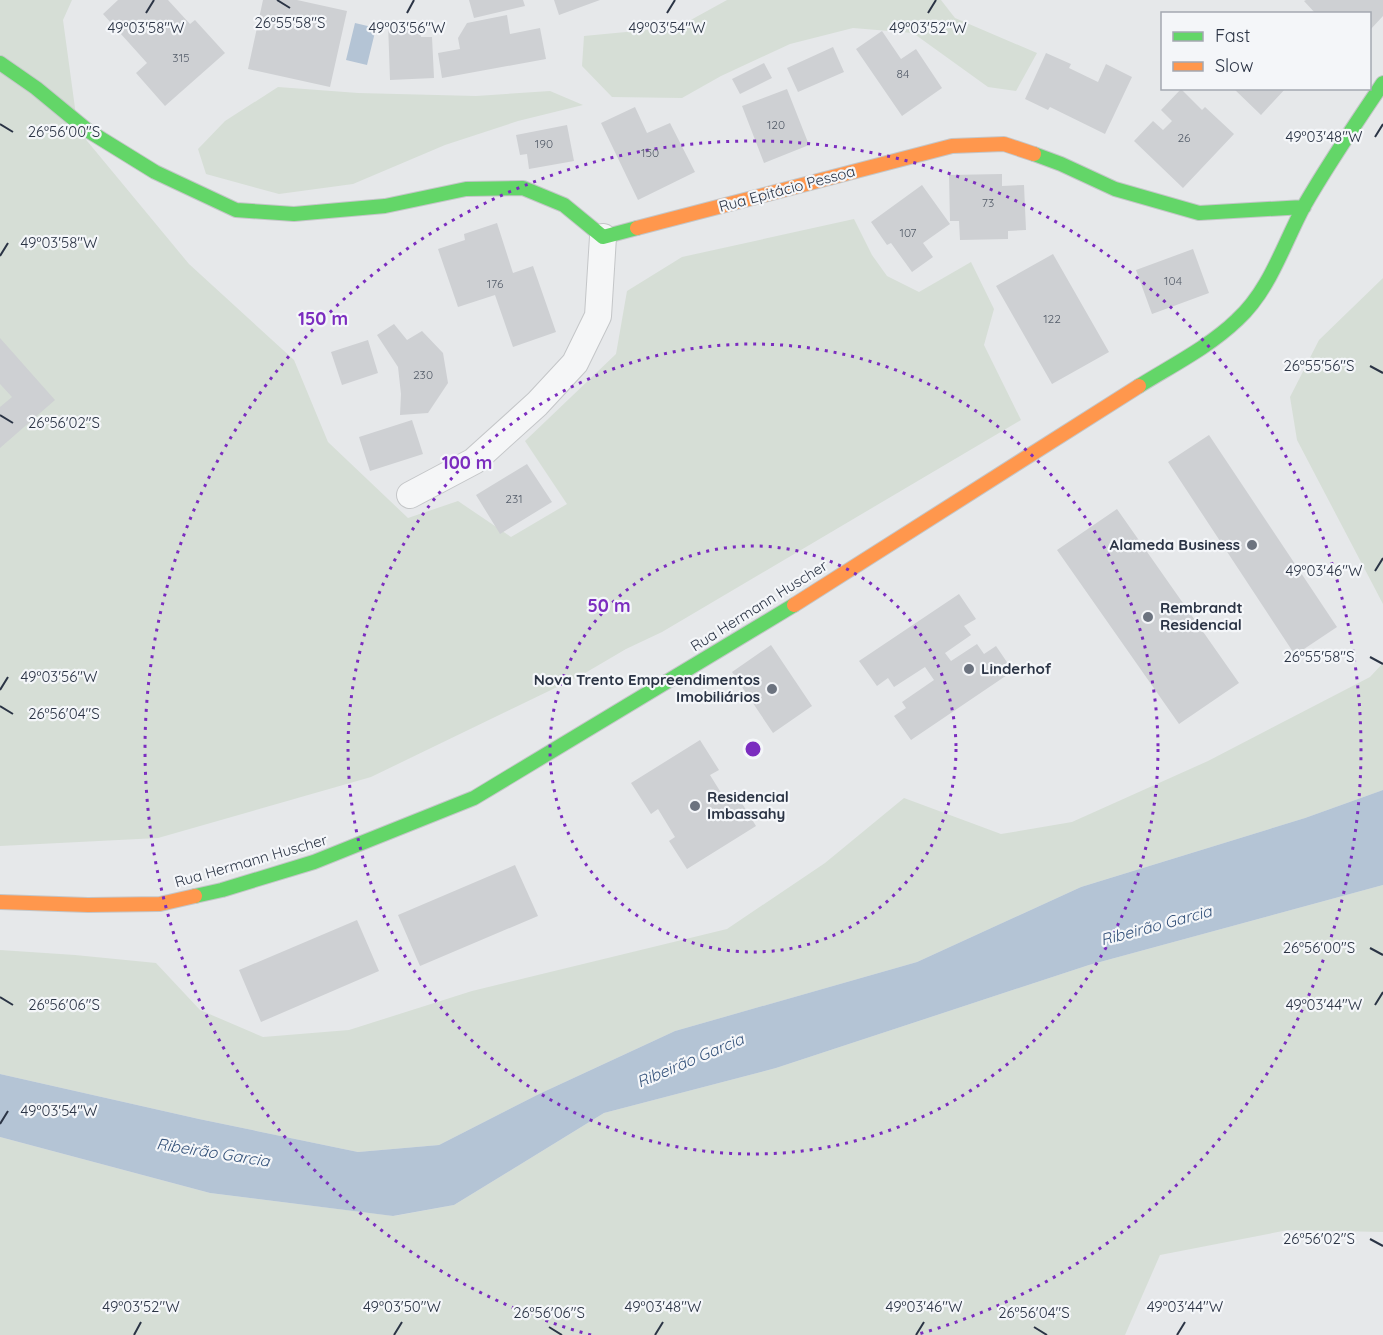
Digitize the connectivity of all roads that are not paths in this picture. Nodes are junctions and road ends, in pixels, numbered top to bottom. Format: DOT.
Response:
graph roads {
  1 [pos="0,63"];
  2 [pos="1383,83"];
  3 [pos="1304,207"];
  4 [pos="603,237"];
  5 [pos="410,495"];
  6 [pos="0,902"];
  1 -- 4 [label="main road"];
  2 -- 3 [label="main road, Rua Hermann Huscher"];
  3 -- 4 [label="main road, Rua Epitácio Pessoa"];
  3 -- 6 [label="main road, Rua Hermann Huscher"];
  4 -- 5 [label="street"];
}
